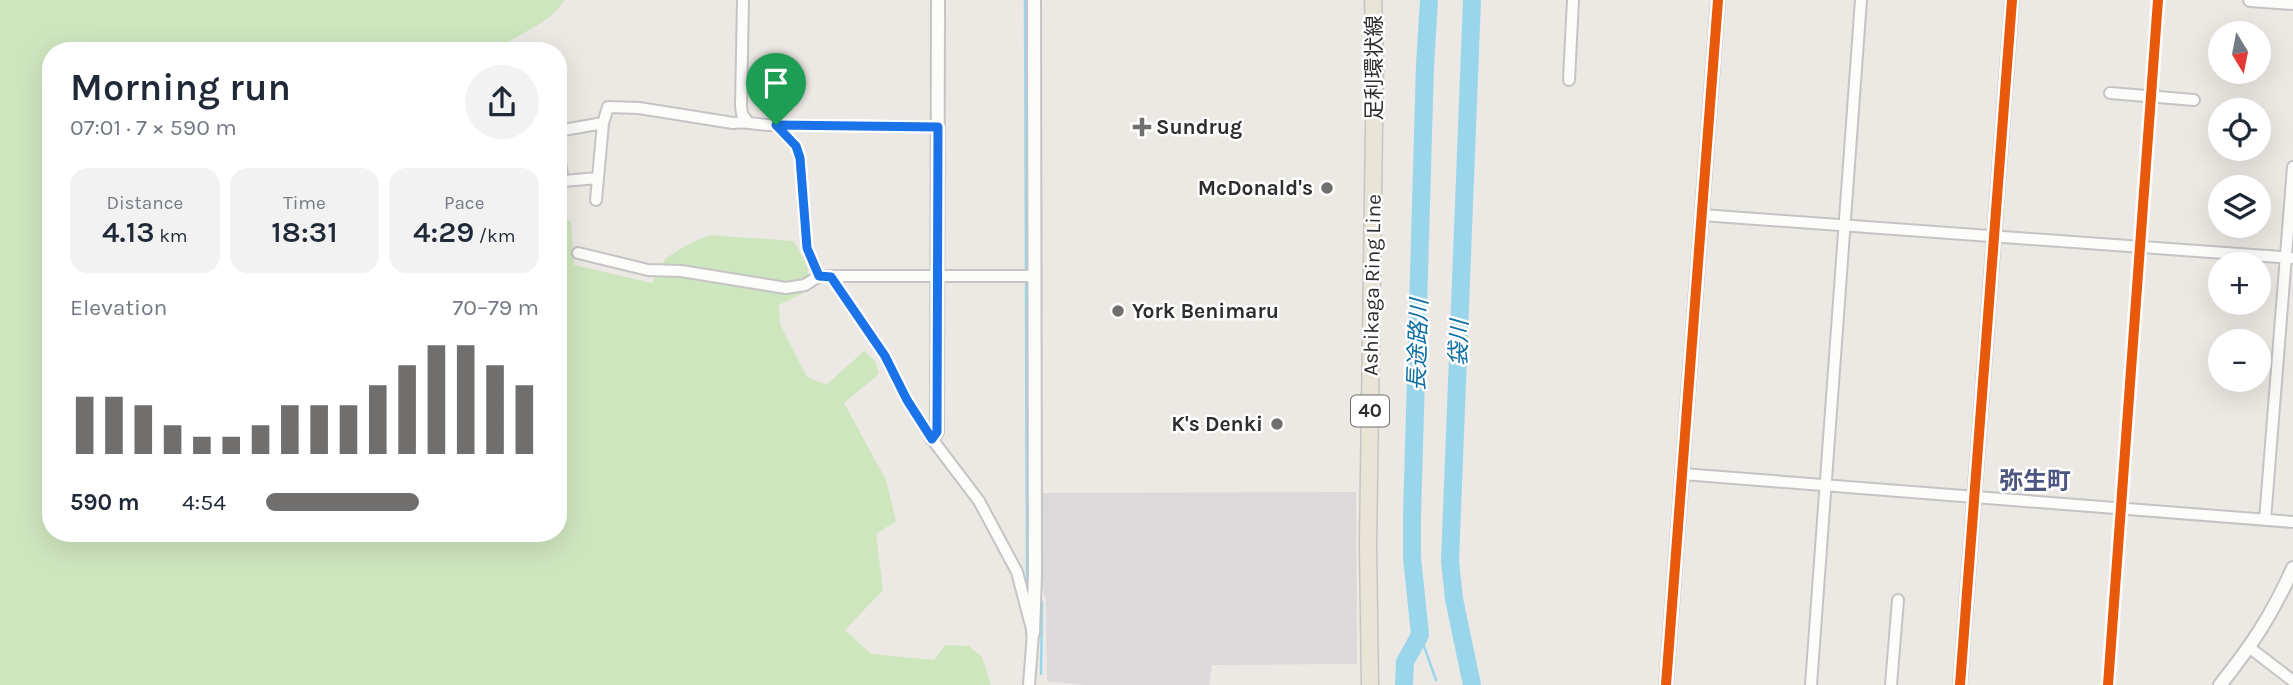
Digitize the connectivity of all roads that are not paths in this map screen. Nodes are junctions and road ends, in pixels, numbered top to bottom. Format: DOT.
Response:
graph roads {
  1 [pos="743,0"];
  2 [pos="938,0"];
  3 [pos="1034,0"];
  4 [pos="1373,0"];
  5 [pos="1573,0"];
  6 [pos="1718,0"];
  7 [pos="1861,0"];
  8 [pos="2012,0"];
  9 [pos="2158,0"];
  10 [pos="2250,0"];
  11 [pos="2293,3"];
  12 [pos="1569,80"];
  13 [pos="2110,93"];
  14 [pos="2151,96"];
  15 [pos="2194,100"];
  16 [pos="747,121"];
  17 [pos="603,123"];
  18 [pos="776,125"];
  19 [pos="938,127"];
  20 [pos="567,129"];
  21 [pos="2293,167"];
  22 [pos="597,178"];
  23 [pos="567,181"];
  24 [pos="596,200"];
  25 [pos="1702,215"];
  26 [pos="1844,224"];
  27 [pos="1994,236"];
  28 [pos="2140,246"];
  29 [pos="578,253"];
  30 [pos="2290,258"];
  31 [pos="819,276"];
  32 [pos="1035,276"];
  33 [pos="831,277"];
  34 [pos="937,277"];
  35 [pos="932,439"];
  36 [pos="1683,474"];
  37 [pos="1825,485"];
  38 [pos="1975,496"];
  39 [pos="2121,508"];
  40 [pos="2265,520"];
  41 [pos="2293,522"];
  42 [pos="2293,568"];
  43 [pos="2289,588"];
  44 [pos="1898,600"];
  45 [pos="1034,633"];
  46 [pos="2250,648"];
  47 [pos="2293,681"];
  48 [pos="1029,685"];
  49 [pos="1370,685"];
  50 [pos="1666,685"];
  51 [pos="1811,685"];
  52 [pos="1891,685"];
  53 [pos="1960,685"];
  54 [pos="2108,685"];
  55 [pos="2220,685"];
  1 -- 16 [label="street"];
  2 -- 19 [label="street"];
  3 -- 32 [label="street"];
  4 -- 49 [label="main road, 足利環状線 / 40"];
  5 -- 12 [label="street"];
  6 -- 25 [label="street"];
  7 -- 26 [label="street"];
  8 -- 27 [label="street"];
  9 -- 14 [label="street"];
  10 -- 11 [label="street"];
  13 -- 14 [label="street"];
  14 -- 15 [label="street"];
  14 -- 28 [label="street"];
  16 -- 17 [label="street"];
  16 -- 18 [label="street"];
  17 -- 20 [label="street"];
  17 -- 22 [label="street"];
  18 -- 19 [label="street"];
  18 -- 31 [label="street"];
  19 -- 34 [label="street"];
  21 -- 30 [label="street"];
  22 -- 23 [label="street"];
  22 -- 24 [label="street"];
  25 -- 26 [label="street"];
  25 -- 36 [label="street"];
  26 -- 27 [label="street"];
  26 -- 37 [label="street"];
  27 -- 28 [label="street"];
  27 -- 38 [label="street"];
  28 -- 30 [label="street"];
  28 -- 39 [label="street"];
  29 -- 31 [label="street"];
  30 -- 40 [label="street"];
  31 -- 33 [label="street"];
  32 -- 34 [label="street"];
  32 -- 45 [label="street"];
  33 -- 34 [label="street"];
  33 -- 35 [label="street"];
  34 -- 35 [label="street"];
  35 -- 45 [label="street"];
  36 -- 37 [label="street"];
  36 -- 50 [label="street"];
  37 -- 38 [label="street"];
  37 -- 51 [label="street"];
  38 -- 39 [label="street"];
  38 -- 53 [label="street"];
  39 -- 40 [label="street"];
  39 -- 54 [label="street"];
  40 -- 41 [label="street"];
  42 -- 43 [label="street"];
  43 -- 46 [label="street"];
  44 -- 52 [label="street"];
  45 -- 48 [label="street"];
  46 -- 47 [label="street"];
  46 -- 55 [label="street"];
}
